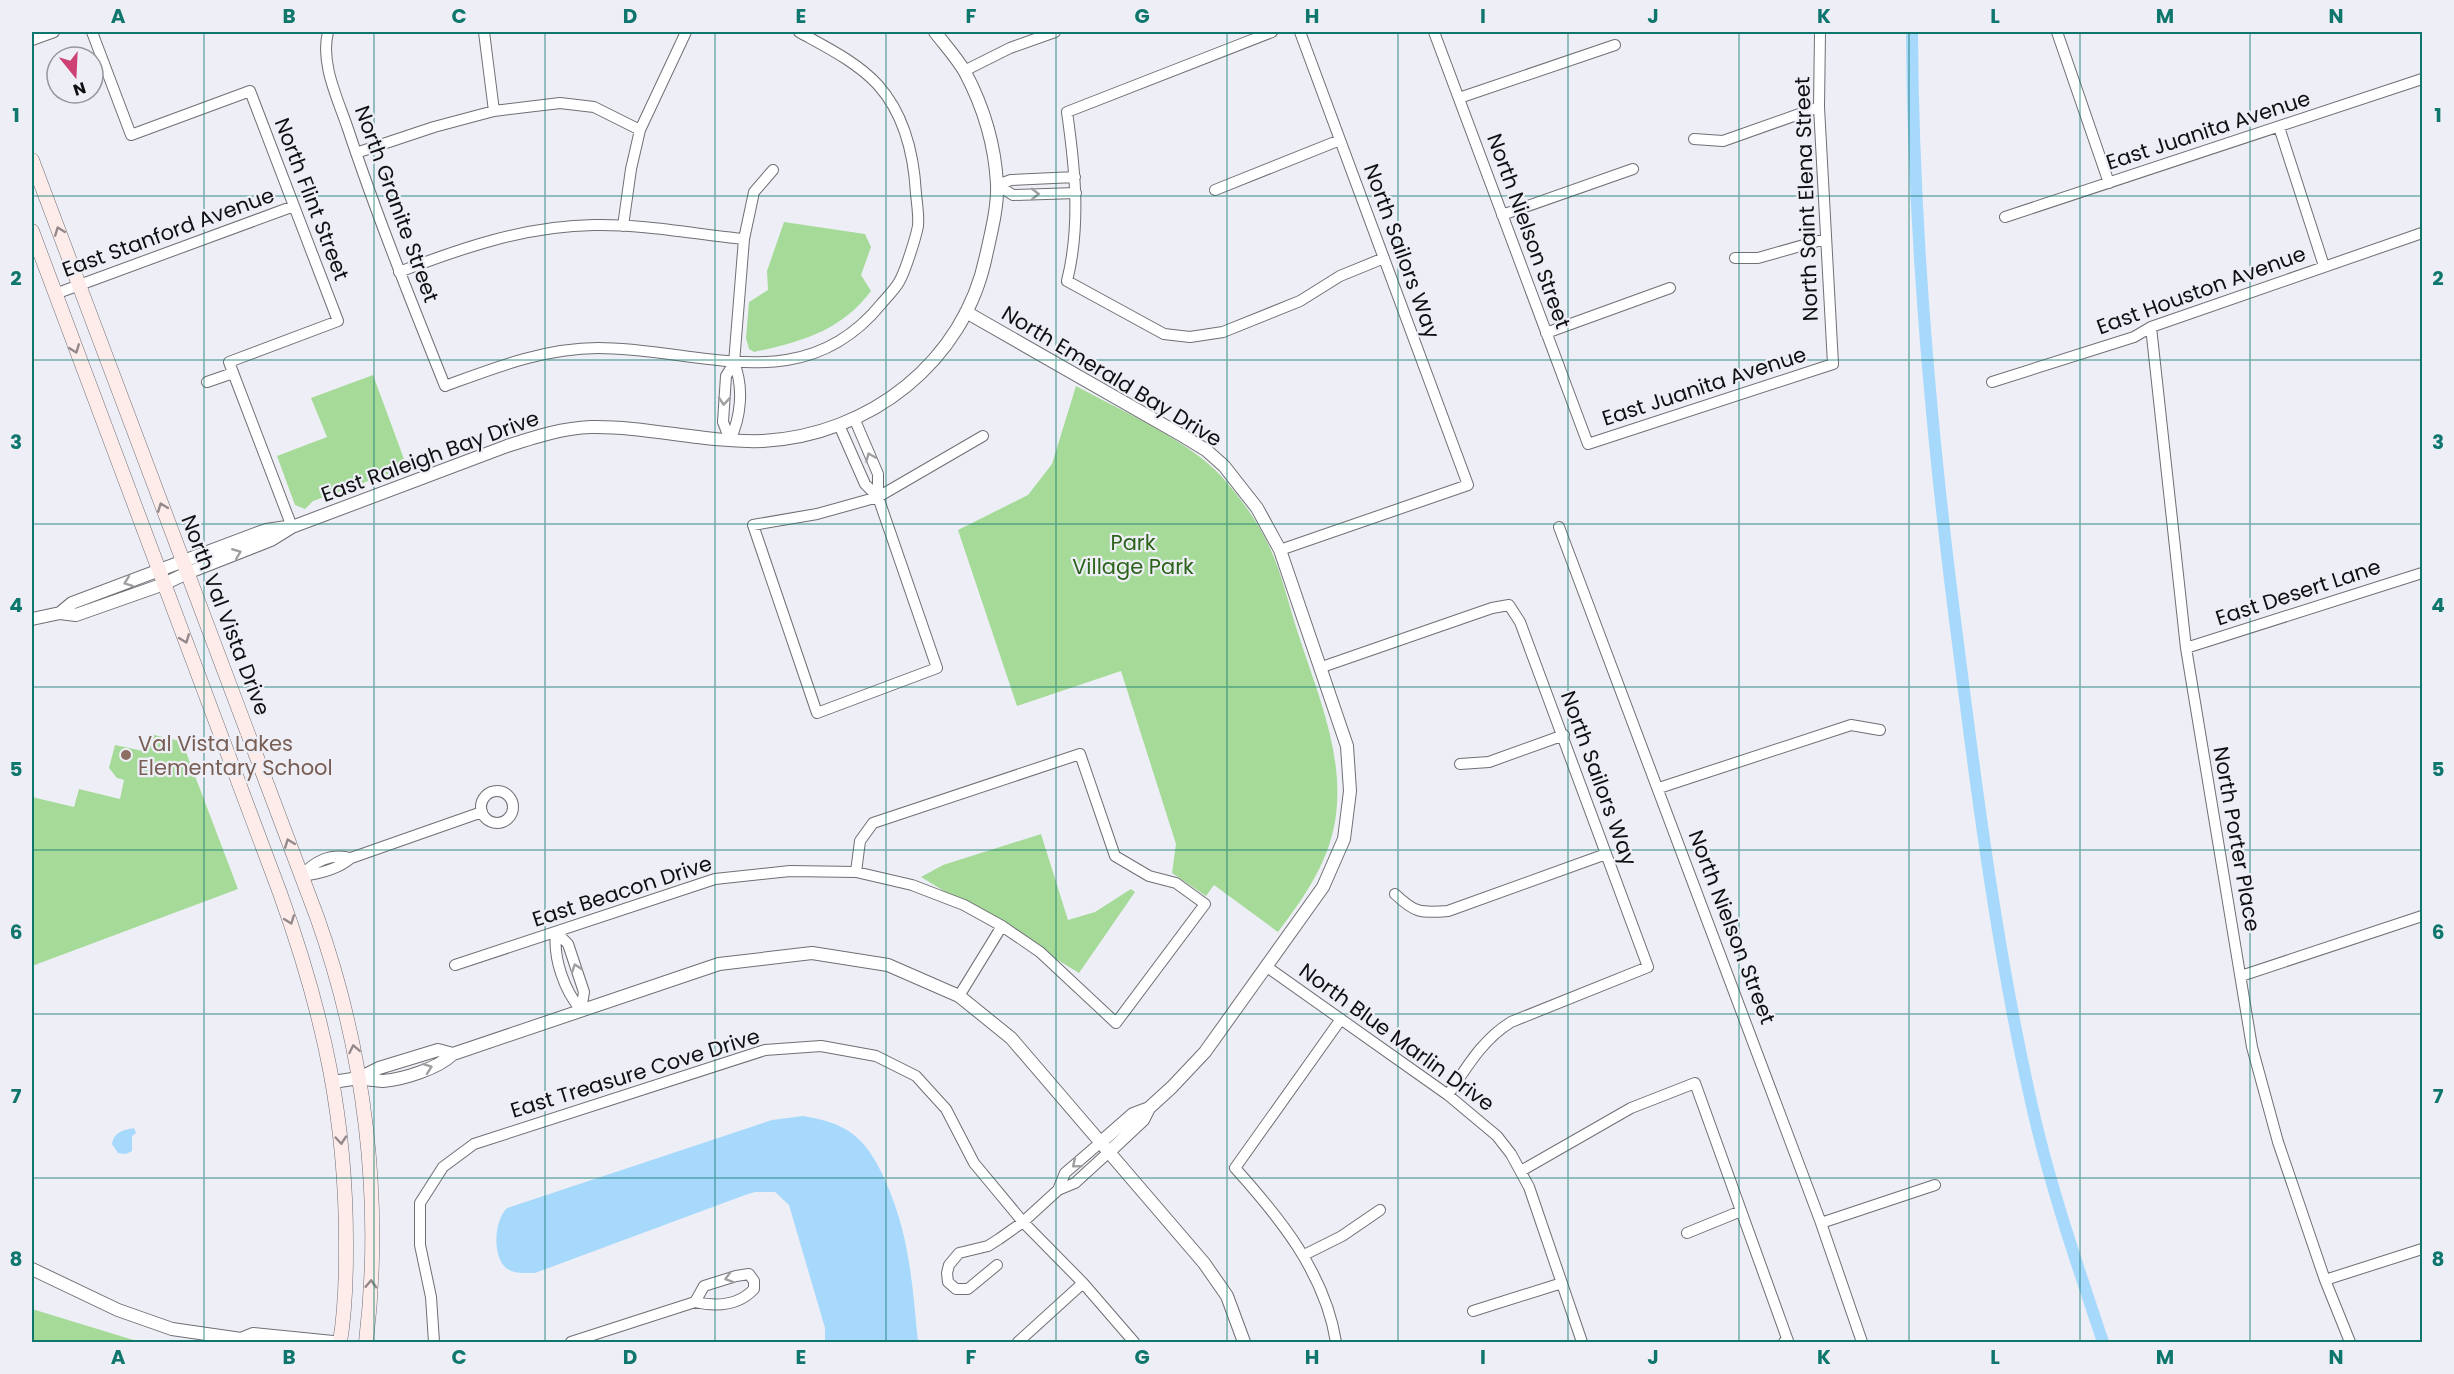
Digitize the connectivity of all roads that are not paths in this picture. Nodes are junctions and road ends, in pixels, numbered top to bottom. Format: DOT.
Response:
graph roads {
  1 [pos="54,32"];
  2 [pos="92,32"];
  3 [pos="328,32"];
  4 [pos="484,32"];
  5 [pos="686,32"];
  6 [pos="799,32"];
  7 [pos="935,32"];
  8 [pos="1055,32"];
  9 [pos="1272,32"];
  10 [pos="1300,32"];
  11 [pos="1434,32"];
  12 [pos="1820,32"];
  13 [pos="2057,32"];
  14 [pos="32,40"];
  15 [pos="1615,45"];
  16 [pos="964,71"];
  17 [pos="2422,79"];
  18 [pos="1459,98"];
  19 [pos="1819,107"];
  20 [pos="494,111"];
  21 [pos="2279,127"];
  22 [pos="640,130"];
  23 [pos="1694,139"];
  24 [pos="1340,140"];
  25 [pos="356,153"];
  26 [pos="32,159"];
  27 [pos="1633,169"];
  28 [pos="773,170"];
  29 [pos="1075,177"];
  30 [pos="2109,183"];
  31 [pos="997,185"];
  32 [pos="1215,190"];
  33 [pos="1076,193"];
  34 [pos="294,206"];
  35 [pos="1502,215"];
  36 [pos="2005,217"];
  37 [pos="623,226"];
  38 [pos="32,231"];
  39 [pos="2422,234"];
  40 [pos="744,239"];
  41 [pos="1825,239"];
  42 [pos="1384,258"];
  43 [pos="1735,258"];
  44 [pos="2324,266"];
  45 [pos="399,272"];
  46 [pos="79,285"];
  47 [pos="1670,288"];
  48 [pos="55,294"];
  49 [pos="966,312"];
  50 [pos="2151,327"];
  51 [pos="1546,333"];
  52 [pos="734,363"];
  53 [pos="1833,364"];
  54 [pos="233,373"];
  55 [pos="207,382"];
  56 [pos="1992,382"];
  57 [pos="854,418"];
  58 [pos="839,425"];
  59 [pos="982,436"];
  60 [pos="730,440"];
  61 [pos="1588,444"];
  62 [pos="878,497"];
  63 [pos="292,527"];
  64 [pos="1559,527"];
  65 [pos="1280,550"];
  66 [pos="185,567"];
  67 [pos="159,571"];
  68 [pos="2422,573"];
  69 [pos="164,584"];
  70 [pos="60,614"];
  71 [pos="32,619"];
  72 [pos="2186,648"];
  73 [pos="1322,667"];
  74 [pos="1880,730"];
  75 [pos="1564,735"];
  76 [pos="1460,764"];
  77 [pos="1659,788"];
  78 [pos="482,812"];
  79 [pos="1606,854"];
  80 [pos="856,872"];
  81 [pos="301,876"];
  82 [pos="1395,894"];
  83 [pos="2422,916"];
  84 [pos="1002,926"];
  85 [pos="556,932"];
  86 [pos="454,965"];
  87 [pos="1267,967"];
  88 [pos="2241,976"];
  89 [pos="960,996"];
  90 [pos="581,1010"];
  91 [pos="1341,1019"];
  92 [pos="359,1078"];
  93 [pos="333,1082"];
  94 [pos="1448,1095"];
  95 [pos="1105,1147"];
  96 [pos="1521,1171"];
  97 [pos="1935,1185"];
  98 [pos="1380,1210"];
  99 [pos="1741,1211"];
  100 [pos="1023,1222"];
  101 [pos="1821,1222"];
  102 [pos="1687,1233"];
  103 [pos="2422,1249"];
  104 [pos="1304,1255"];
  105 [pos="997,1266"];
  106 [pos="32,1269"];
  107 [pos="2325,1280"];
  108 [pos="1083,1282"];
  109 [pos="1562,1283"];
  110 [pos="695,1302"];
  111 [pos="1473,1311"];
  112 [pos="243,1341"];
  113 [pos="333,1342"];
  114 [pos="340,1342"];
  115 [pos="366,1342"];
  116 [pos="434,1342"];
  117 [pos="571,1342"];
  118 [pos="1018,1342"];
  119 [pos="1134,1342"];
  120 [pos="1244,1342"];
  121 [pos="1336,1342"];
  122 [pos="1582,1342"];
  123 [pos="1786,1342"];
  124 [pos="1862,1342"];
  125 [pos="2350,1342"];
  1 -- 14 [label="street"];
  2 -- 34 [label="street, North Flint Street"];
  3 -- 25 [label="street, North Granite Street"];
  4 -- 20 [label="street"];
  5 -- 22 [label="street"];
  6 -- 52 [label="street"];
  7 -- 16 [label="street, East Raleigh Bay Drive"];
  8 -- 16 [label="street"];
  9 -- 29 [label="street"];
  10 -- 24 [label="street, North Sailors Way"];
  11 -- 18 [label="street, North Nielson Street"];
  12 -- 19 [label="street, North Saint Elena Street"];
  13 -- 30 [label="street"];
  15 -- 18 [label="street"];
  16 -- 31 [label="street, East Raleigh Bay Drive"];
  17 -- 21 [label="street, East Juanita Avenue"];
  18 -- 35 [label="street, North Nielson Street"];
  19 -- 23 [label="street"];
  19 -- 41 [label="street, North Saint Elena Street"];
  20 -- 22 [label="street"];
  20 -- 25 [label="street"];
  21 -- 30 [label="street, East Juanita Avenue"];
  21 -- 44 [label="street"];
  22 -- 37 [label="street"];
  24 -- 32 [label="street"];
  24 -- 42 [label="street, North Sailors Way"];
  25 -- 45 [label="street, North Granite Street"];
  46 -- 26 [label="main road, North Val Vista Drive, one-way"];
  27 -- 35 [label="street"];
  28 -- 40 [label="street"];
  29 -- 31 [label="street"];
  29 -- 33 [label="street"];
  30 -- 36 [label="street, East Juanita Avenue"];
  31 -- 33 [label="street, one-way"];
  31 -- 49 [label="street, East Raleigh Bay Drive"];
  33 -- 42 [label="street"];
  34 -- 46 [label="street, East Stanford Avenue"];
  34 -- 54 [label="street, North Flint Street"];
  35 -- 51 [label="street, North Nielson Street"];
  37 -- 40 [label="street"];
  37 -- 45 [label="street"];
  38 -- 48 [label="main road"];
  39 -- 44 [label="street, East Houston Avenue"];
  40 -- 52 [label="street"];
  41 -- 43 [label="street"];
  41 -- 53 [label="street, North Saint Elena Street"];
  42 -- 65 [label="street, North Sailors Way"];
  44 -- 50 [label="street, East Houston Avenue"];
  45 -- 52 [label="street, North Granite Street"];
  46 -- 48 [label="street, East Stanford Avenue"];
  66 -- 46 [label="main road, North Val Vista Drive, one-way"];
  47 -- 51 [label="street"];
  48 -- 67 [label="main road, one-way"];
  49 -- 57 [label="street, East Raleigh Bay Drive"];
  49 -- 65 [label="street, North Emerald Bay Drive"];
  50 -- 56 [label="street, East Houston Avenue"];
  50 -- 72 [label="street, North Porter Place"];
  51 -- 61 [label="street, North Nielson Street"];
  52 -- 60 [label="street"];
  53 -- 61 [label="street, East Juanita Avenue"];
  54 -- 55 [label="street"];
  54 -- 63 [label="street"];
  57 -- 58 [label="street, East Raleigh Bay Drive"];
  62 -- 57 [label="street, one-way"];
  58 -- 60 [label="street, East Raleigh Bay Drive"];
  58 -- 62 [label="street"];
  59 -- 62 [label="street"];
  60 -- 63 [label="street, East Raleigh Bay Drive"];
  62 -- 62 [label="street"];
  63 -- 66 [label="street, East Raleigh Bay Drive"];
  64 -- 77 [label="street, North Nielson Street"];
  65 -- 73 [label="street, North Emerald Bay Drive"];
  66 -- 67 [label="street, East Raleigh Bay Drive"];
  66 -- 69 [label="street, East Raleigh Bay Drive"];
  81 -- 66 [label="main road, North Val Vista Drive, one-way"];
  67 -- 69 [label="main road"];
  67 -- 70 [label="street, East Raleigh Bay Drive, one-way"];
  68 -- 72 [label="street, East Desert Lane"];
  69 -- 70 [label="street, East Raleigh Bay Drive"];
  69 -- 93 [label="main road, one-way"];
  70 -- 71 [label="street, East Raleigh Bay Drive"];
  72 -- 88 [label="street, North Porter Place"];
  73 -- 75 [label="street, North Sailors Way"];
  73 -- 87 [label="street, North Emerald Bay Drive"];
  74 -- 77 [label="street"];
  75 -- 76 [label="street"];
  75 -- 79 [label="street, North Sailors Way"];
  77 -- 101 [label="street, North Nielson Street"];
  78 -- 81 [label="street"];
  79 -- 82 [label="street"];
  79 -- 94 [label="street, North Sailors Way"];
  80 -- 84 [label="street, East Beacon Drive"];
  80 -- 84 [label="street, East Beacon Drive"];
  80 -- 85 [label="street, East Beacon Drive"];
  92 -- 81 [label="main road, North Val Vista Drive, one-way"];
  83 -- 88 [label="street"];
  84 -- 89 [label="street"];
  85 -- 86 [label="street, East Beacon Drive"];
  85 -- 90 [label="street"];
  87 -- 91 [label="street, North Blue Marlin Drive"];
  87 -- 95 [label="street, North Emerald Bay Drive"];
  88 -- 107 [label="street, North Porter Place"];
  89 -- 90 [label="street"];
  89 -- 95 [label="street"];
  90 -- 92 [label="street"];
  91 -- 94 [label="street, North Blue Marlin Drive"];
  91 -- 104 [label="street"];
  92 -- 93 [label="street"];
  115 -- 92 [label="main road, North Val Vista Drive, one-way"];
  93 -- 114 [label="main road, one-way"];
  94 -- 96 [label="street, North Blue Marlin Drive"];
  95 -- 100 [label="street, North Emerald Bay Drive"];
  95 -- 120 [label="street"];
  96 -- 99 [label="street"];
  96 -- 109 [label="street, North Blue Marlin Drive"];
  97 -- 101 [label="street"];
  98 -- 104 [label="street"];
  99 -- 102 [label="street"];
  99 -- 123 [label="street"];
  100 -- 105 [label="street, North Emerald Bay Drive"];
  100 -- 108 [label="street, East Treasure Cove Drive"];
  100 -- 116 [label="street, East Treasure Cove Drive"];
  101 -- 124 [label="street, North Nielson Street"];
  103 -- 107 [label="street"];
  104 -- 121 [label="street"];
  106 -- 112 [label="street"];
  107 -- 125 [label="street, North Porter Place"];
  108 -- 118 [label="street"];
  108 -- 119 [label="street, East Treasure Cove Drive"];
  109 -- 111 [label="street"];
  109 -- 122 [label="street, North Blue Marlin Drive"];
  110 -- 110 [label="street, one-way"];
  110 -- 117 [label="street"];
  112 -- 113 [label="street"];
}
